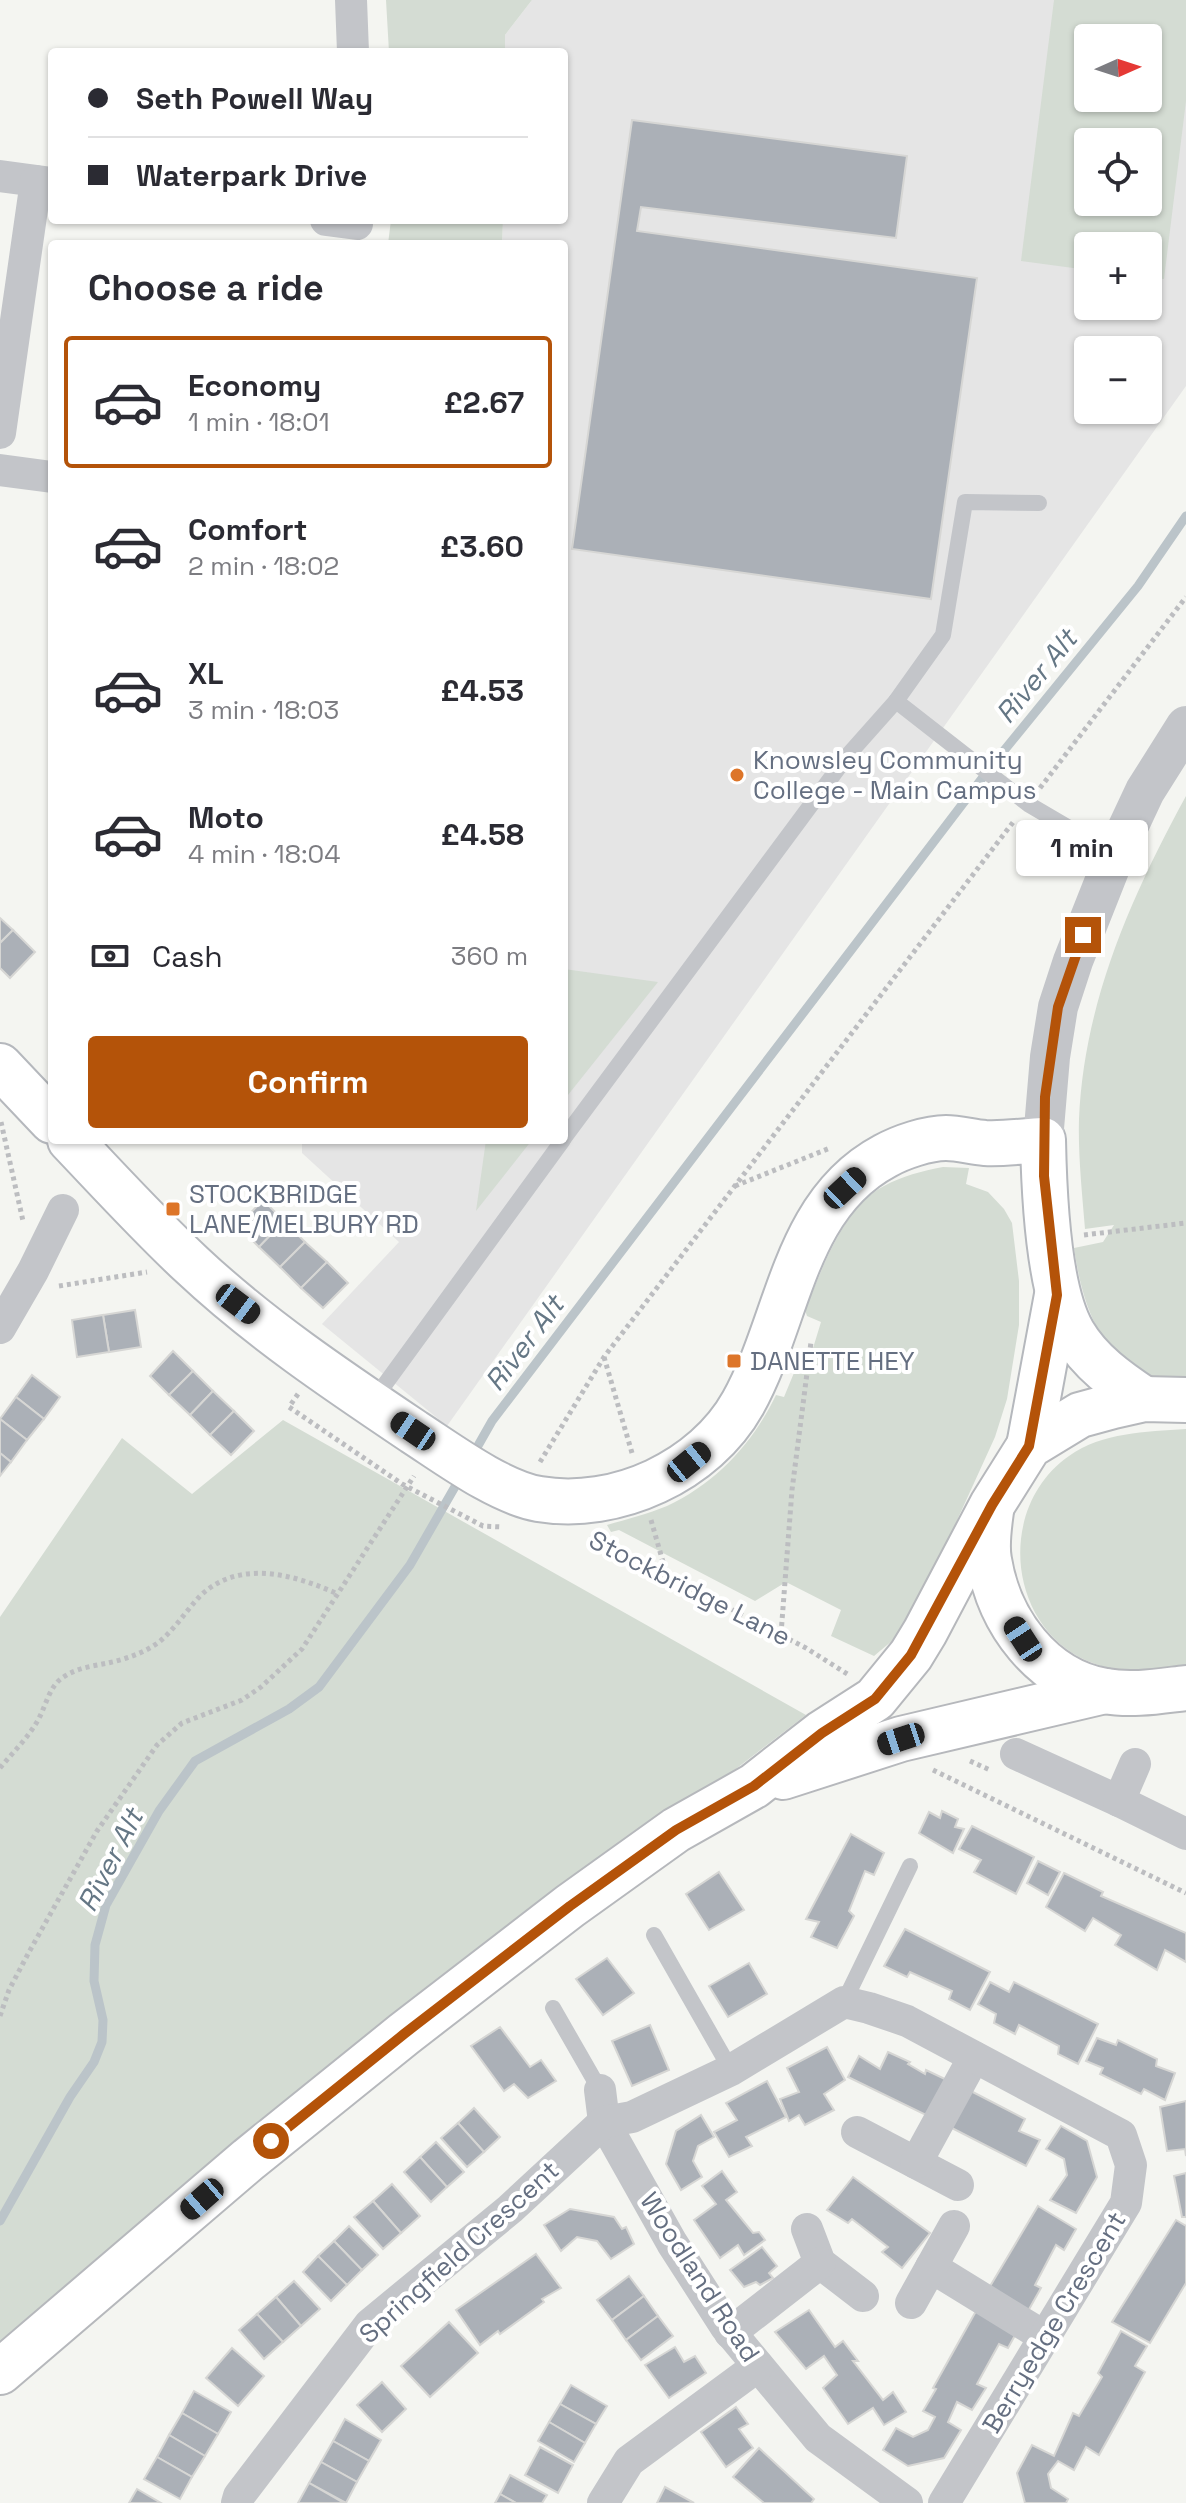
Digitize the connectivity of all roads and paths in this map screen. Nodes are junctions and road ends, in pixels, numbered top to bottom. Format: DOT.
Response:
graph roads {
  1 [pos="351,0"];
  2 [pos="353,48"];
  3 [pos="0,176"];
  4 [pos="44,182"];
  5 [pos="0,433"];
  6 [pos="0,470"];
  7 [pos="48,476"];
  8 [pos="1039,503"];
  9 [pos="1186,597"];
  10 [pos="896,701"];
  11 [pos="1186,726"];
  12 [pos="1028,804"];
  13 [pos="1115,855"];
  14 [pos="0,1066"];
  15 [pos="0,1117"];
  16 [pos="48,1117"];
  17 [pos="568,1132"];
  18 [pos="1043,1140"];
  19 [pos="83,1144"];
  20 [pos="559,1144"];
  21 [pos="63,1210"];
  22 [pos="1186,1223"];
  23 [pos="1051,1241"];
  24 [pos="192,1265"];
  25 [pos="33,1271"];
  26 [pos="1057,1295"];
  27 [pos="0,1328"];
  28 [pos="773,1331"];
  29 [pos="604,1357"];
  30 [pos="307,1382"];
  31 [pos="1165,1400"];
  32 [pos="371,1403"];
  33 [pos="1029,1446"];
  34 [pos="632,1456"];
  35 [pos="455,1459"];
  36 [pos="408,1487"];
  37 [pos="992,1505"];
  38 [pos="648,1510"];
  39 [pos="518,1511"];
  40 [pos="578,1530"];
  41 [pos="668,1577"];
  42 [pos="338,1594"];
  43 [pos="781,1634"];
  44 [pos="851,1677"];
  45 [pos="1186,1688"];
  46 [pos="1105,1691"];
  47 [pos="1016,1754"];
  48 [pos="1135,1764"];
  49 [pos="925,1765"];
  50 [pos="0,1768"];
  51 [pos="754,1786"];
  52 [pos="1119,1801"];
  53 [pos="1186,1834"];
  54 [pos="910,1866"];
  55 [pos="1186,1893"];
  56 [pos="654,1935"];
  57 [pos="844,2002"];
  58 [pos="553,2008"];
  59 [pos="0,2016"];
  60 [pos="974,2057"];
  61 [pos="731,2070"];
  62 [pos="602,2106"];
  63 [pos="857,2132"];
  64 [pos="916,2163"];
  65 [pos="958,2185"];
  66 [pos="954,2226"];
  67 [pos="807,2229"];
  68 [pos="820,2263"];
  69 [pos="931,2267"];
  70 [pos="863,2296"];
  71 [pos="911,2303"];
  72 [pos="730,2333"];
  73 [pos="1045,2337"];
  74 [pos="758,2366"];
  75 [pos="0,2372"];
  76 [pos="237,2503"];
  77 [pos="603,2503"];
  78 [pos="907,2503"];
  79 [pos="944,2503"];
  1 -- 2 [label="street"];
  3 -- 4 [label="street"];
  4 -- 5 [label="street"];
  6 -- 7 [label="street"];
  8 -- 10 [label="lane"];
  9 -- 12 [label="path"];
  10 -- 12 [label="lane"];
  10 -- 17 [label="lane"];
  11 -- 13 [label="street"];
  12 -- 13 [label="lane"];
  12 -- 29 [label="path"];
  13 -- 18 [label="street"];
  14 -- 16 [label="main road"];
  15 -- 25 [label="path"];
  18 -- 23 [label="main road"];
  18 -- 28 [label="main road, Stockbridge Lane"];
  19 -- 24 [label="main road, Stockbridge Lane"];
  20 -- 32 [label="lane"];
  21 -- 25 [label="street"];
  22 -- 23 [label="path"];
  23 -- 26 [label="main road"];
  24 -- 25 [label="path"];
  24 -- 32 [label="main road, Stockbridge Lane"];
  25 -- 27 [label="street"];
  26 -- 31 [label="main road"];
  26 -- 33 [label="main road"];
  28 -- 39 [label="main road, Stockbridge Lane"];
  28 -- 43 [label="path"];
  29 -- 34 [label="path"];
  29 -- 39 [label="path"];
  30 -- 36 [label="path"];
  31 -- 33 [label="main road"];
  32 -- 35 [label="main road, Stockbridge Lane"];
  33 -- 37 [label="main road"];
  35 -- 36 [label="path"];
  35 -- 39 [label="main road, Stockbridge Lane"];
  36 -- 39 [label="path"];
  36 -- 42 [label="path"];
  37 -- 46 [label="main road"];
  37 -- 51 [label="main road"];
  38 -- 41 [label="path"];
  40 -- 41 [label="path, Stockbridge Lane"];
  41 -- 43 [label="path, Stockbridge Lane"];
  42 -- 50 [label="path"];
  42 -- 59 [label="path"];
  43 -- 44 [label="path, Stockbridge Lane"];
  45 -- 46 [label="main road"];
  46 -- 51 [label="main road"];
  47 -- 52 [label="street"];
  48 -- 52 [label="street"];
  49 -- 55 [label="path"];
  51 -- 75 [label="main road"];
  52 -- 53 [label="street"];
  54 -- 57 [label="lane"];
  56 -- 61 [label="lane"];
  57 -- 60 [label="street, Berryedge Crescent"];
  57 -- 61 [label="street"];
  58 -- 62 [label="lane"];
  60 -- 64 [label="street"];
  60 -- 73 [label="street, Berryedge Crescent"];
  61 -- 62 [label="street"];
  62 -- 72 [label="street, Woodland Road"];
  62 -- 76 [label="street, Springfield Crescent"];
  63 -- 64 [label="street"];
  64 -- 65 [label="street"];
  66 -- 69 [label="street"];
  67 -- 68 [label="street"];
  68 -- 70 [label="street"];
  68 -- 72 [label="street"];
  69 -- 71 [label="street"];
  69 -- 73 [label="street"];
  72 -- 74 [label="street, Woodland Road"];
  73 -- 79 [label="street, Berryedge Crescent"];
  74 -- 77 [label="street"];
  74 -- 78 [label="street, Woodland Road"];
}
